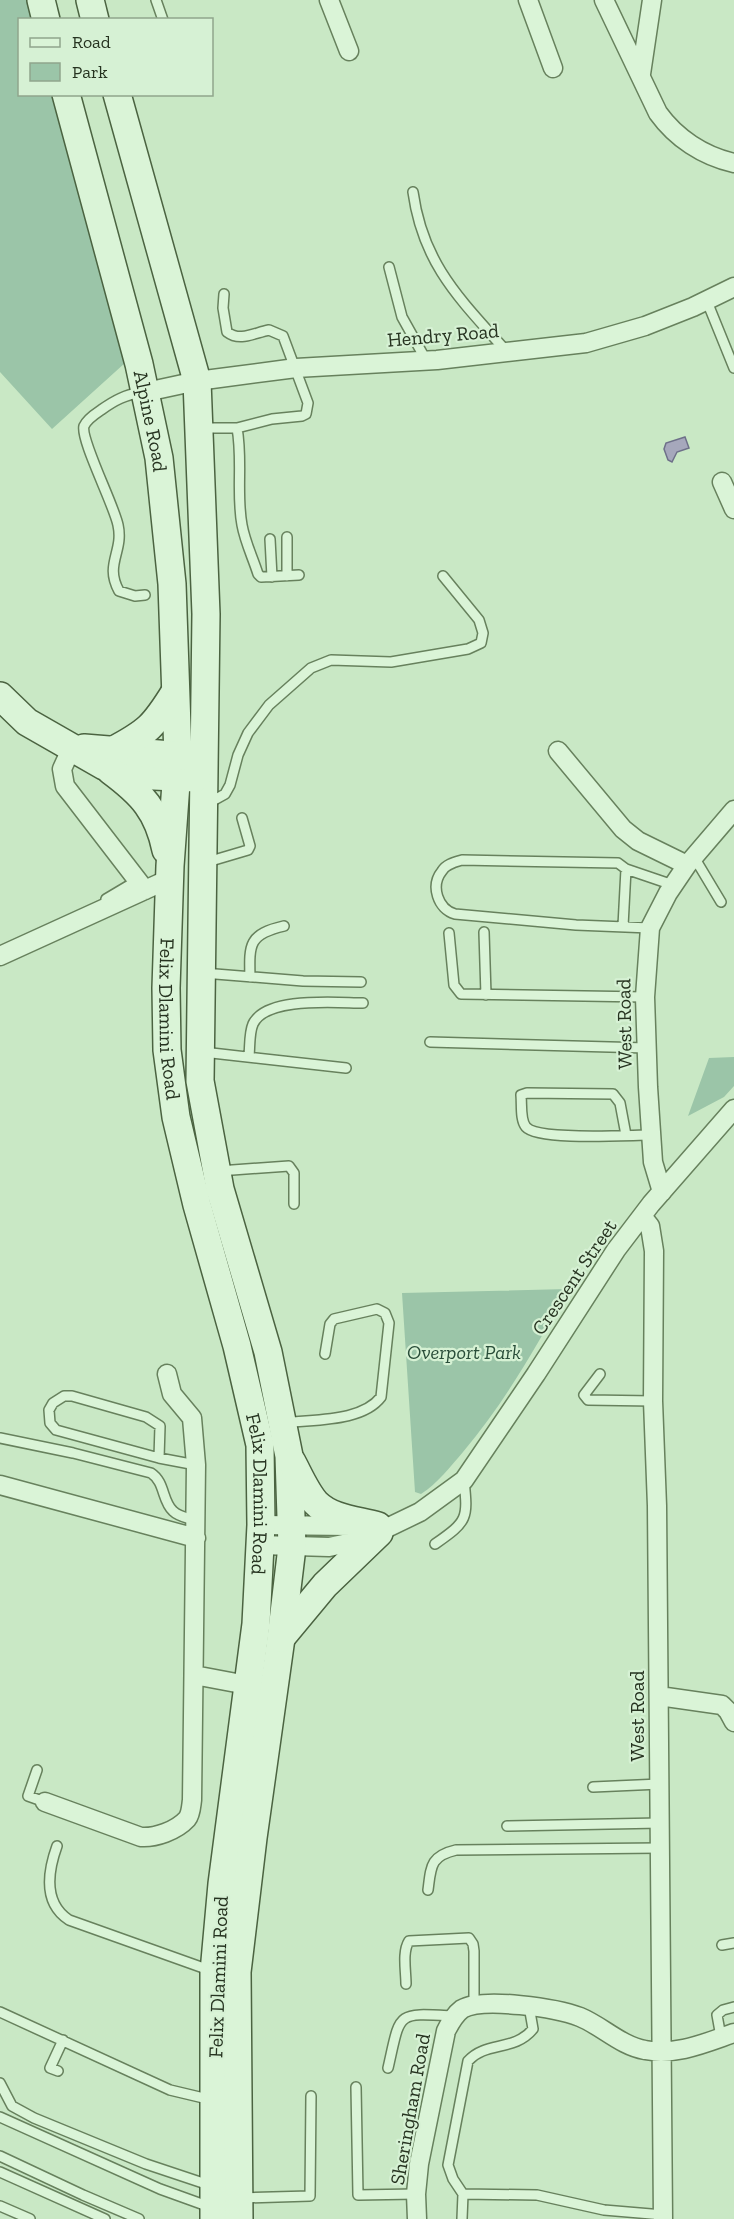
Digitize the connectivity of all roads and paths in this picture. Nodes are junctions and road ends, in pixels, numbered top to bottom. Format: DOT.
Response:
graph roads {
  1 [pos="41,0"];
  2 [pos="90,0"];
  3 [pos="156,0"];
  4 [pos="329,0"];
  5 [pos="528,0"];
  6 [pos="604,0"];
  7 [pos="652,0"];
  8 [pos="46,18"];
  9 [pos="94,18"];
  10 [pos="162,18"];
  11 [pos="349,51"];
  12 [pos="553,68"];
  13 [pos="641,74"];
  14 [pos="67,96"];
  15 [pos="118,96"];
  16 [pos="734,163"];
  17 [pos="413,192"];
  18 [pos="389,267"];
  19 [pos="734,287"];
  20 [pos="224,294"];
  21 [pos="706,299"];
  22 [pos="507,352"];
  23 [pos="426,360"];
  24 [pos="296,368"];
  25 [pos="734,368"];
  26 [pos="197,381"];
  27 [pos="146,392"];
  28 [pos="200,428"];
  29 [pos="237,428"];
  30 [pos="722,482"];
  31 [pos="734,509"];
  32 [pos="287,537"];
  33 [pos="270,539"];
  34 [pos="299,575"];
  35 [pos="288,576"];
  36 [pos="443,576"];
  37 [pos="272,577"];
  38 [pos="145,595"];
  39 [pos="176,692"];
  40 [pos="0,696"];
  41 [pos="72,747"];
  42 [pos="558,752"];
  43 [pos="108,758"];
  44 [pos="195,768"];
  45 [pos="734,810"];
  46 [pos="242,818"];
  47 [pos="691,861"];
  48 [pos="202,864"];
  49 [pos="626,869"];
  50 [pos="156,879"];
  51 [pos="674,885"];
  52 [pos="721,902"];
  53 [pos="284,926"];
  54 [pos="623,926"];
  55 [pos="650,928"];
  56 [pos="484,932"];
  57 [pos="449,933"];
  58 [pos="0,945"];
  59 [pos="0,956"];
  60 [pos="200,973"];
  61 [pos="250,977"];
  62 [pos="361,982"];
  63 [pos="486,995"];
  64 [pos="645,997"];
  65 [pos="363,1003"];
  66 [pos="430,1042"];
  67 [pos="647,1048"];
  68 [pos="200,1052"];
  69 [pos="249,1056"];
  70 [pos="346,1068"];
  71 [pos="734,1109"];
  72 [pos="626,1135"];
  73 [pos="650,1135"];
  74 [pos="217,1172"];
  75 [pos="662,1192"];
  76 [pos="294,1204"];
  77 [pos="642,1216"];
  78 [pos="325,1354"];
  79 [pos="167,1374"];
  80 [pos="600,1374"];
  81 [pos="653,1401"];
  82 [pos="282,1423"];
  83 [pos="0,1438"];
  84 [pos="289,1456"];
  85 [pos="159,1458"];
  86 [pos="196,1464"];
  87 [pos="464,1480"];
  88 [pos="0,1485"];
  89 [pos="196,1529"];
  90 [pos="379,1529"];
  91 [pos="261,1535"];
  92 [pos="292,1536"];
  93 [pos="435,1544"];
  94 [pos="281,1638"];
  95 [pos="194,1675"];
  96 [pos="247,1685"];
  97 [pos="659,1696"];
  98 [pos="734,1722"];
  99 [pos="37,1770"];
  100 [pos="660,1784"];
  101 [pos="593,1787"];
  102 [pos="45,1802"];
  103 [pos="660,1823"];
  104 [pos="507,1826"];
  105 [pos="57,1846"];
  106 [pos="660,1848"];
  107 [pos="428,1890"];
  108 [pos="734,1944"];
  109 [pos="722,1945"];
  110 [pos="214,1972"];
  111 [pos="406,1984"];
  112 [pos="474,2005"];
  113 [pos="529,2006"];
  114 [pos="734,2007"];
  115 [pos="0,2012"];
  116 [pos="454,2016"];
  117 [pos="728,2035"];
  118 [pos="63,2040"];
  119 [pos="662,2053"];
  120 [pos="387,2068"];
  121 [pos="58,2071"];
  122 [pos="0,2083"];
  123 [pos="356,2087"];
  124 [pos="311,2096"];
  125 [pos="214,2101"];
  126 [pos="0,2117"];
  127 [pos="0,2156"];
  128 [pos="0,2172"];
  129 [pos="416,2194"];
  130 [pos="463,2194"];
  131 [pos="214,2204"];
  132 [pos="0,2206"];
  133 [pos="239,2208"];
  134 [pos="663,2217"];
  135 [pos="30,2219"];
  136 [pos="105,2219"];
  137 [pos="138,2219"];
  138 [pos="417,2219"];
  139 [pos="462,2219"];
  1 -- 8 [label="main road"];
  2 -- 9 [label="main road"];
  3 -- 10 [label="lane"];
  4 -- 11 [label="street"];
  5 -- 12 [label="street"];
  6 -- 13 [label="street"];
  7 -- 13 [label="street"];
  13 -- 16 [label="street"];
  14 -- 27 [label="main road, Alpine Road"];
  15 -- 26 [label="main road"];
  17 -- 22 [label="lane"];
  18 -- 23 [label="lane"];
  19 -- 21 [label="street, Hendry Road"];
  20 -- 24 [label="lane"];
  21 -- 22 [label="street, Hendry Road"];
  21 -- 25 [label="lane"];
  22 -- 23 [label="street, Hendry Road"];
  23 -- 24 [label="street, Hendry Road"];
  24 -- 26 [label="street, Hendry Road"];
  24 -- 29 [label="lane"];
  26 -- 27 [label="street, Hendry Road"];
  26 -- 28 [label="main road"];
  27 -- 38 [label="lane"];
  27 -- 39 [label="main road, Alpine Road"];
  28 -- 29 [label="lane"];
  28 -- 44 [label="main road"];
  29 -- 37 [label="lane"];
  30 -- 31 [label="street"];
  32 -- 35 [label="lane"];
  33 -- 37 [label="lane"];
  34 -- 35 [label="lane"];
  35 -- 37 [label="lane"];
  36 -- 44 [label="lane"];
  39 -- 43 [label="main road"];
  39 -- 44 [label="main road, Alpine Road"];
  40 -- 41 [label="main road"];
  41 -- 43 [label="main road"];
  41 -- 50 [label="street"];
  42 -- 47 [label="street"];
  43 -- 44 [label="main road"];
  43 -- 50 [label="main road"];
  44 -- 48 [label="main road, Felix Dlamini Road"];
  44 -- 50 [label="main road, Felix Dlamini Road"];
  45 -- 47 [label="street, West Road"];
  46 -- 48 [label="lane"];
  47 -- 51 [label="street, West Road"];
  47 -- 52 [label="lane"];
  48 -- 60 [label="main road, Felix Dlamini Road"];
  49 -- 51 [label="lane"];
  49 -- 54 [label="lane"];
  49 -- 54 [label="lane"];
  50 -- 58 [label="lane"];
  50 -- 59 [label="street"];
  50 -- 91 [label="main road, Felix Dlamini Road"];
  51 -- 55 [label="street, West Road"];
  53 -- 61 [label="lane"];
  54 -- 55 [label="lane"];
  55 -- 64 [label="street, West Road"];
  56 -- 63 [label="lane"];
  57 -- 63 [label="lane"];
  60 -- 61 [label="lane"];
  60 -- 68 [label="main road, Felix Dlamini Road"];
  61 -- 62 [label="lane"];
  63 -- 64 [label="lane"];
  64 -- 67 [label="street, West Road"];
  65 -- 69 [label="lane"];
  66 -- 67 [label="lane"];
  67 -- 73 [label="street, West Road"];
  68 -- 69 [label="lane"];
  68 -- 74 [label="main road, Felix Dlamini Road"];
  69 -- 70 [label="lane"];
  71 -- 75 [label="street, Crescent Street"];
  72 -- 72 [label="lane"];
  72 -- 73 [label="lane"];
  73 -- 75 [label="street, West Road"];
  74 -- 76 [label="lane"];
  74 -- 82 [label="main road, Felix Dlamini Road"];
  75 -- 77 [label="street, Crescent Street"];
  77 -- 81 [label="street, West Road"];
  77 -- 87 [label="street, Crescent Street"];
  78 -- 82 [label="lane"];
  79 -- 86 [label="street"];
  80 -- 81 [label="lane"];
  81 -- 97 [label="street, West Road"];
  82 -- 84 [label="main road, Felix Dlamini Road"];
  83 -- 89 [label="lane"];
  84 -- 90 [label="main road"];
  84 -- 92 [label="main road, Felix Dlamini Road"];
  85 -- 85 [label="lane"];
  85 -- 86 [label="lane"];
  86 -- 89 [label="street"];
  87 -- 90 [label="street, Crescent Street"];
  87 -- 93 [label="lane"];
  88 -- 89 [label="street"];
  89 -- 95 [label="street"];
  90 -- 92 [label="street, Crescent Street"];
  90 -- 94 [label="main road"];
  91 -- 92 [label="street, Crescent Street"];
  91 -- 96 [label="main road, Felix Dlamini Road"];
  92 -- 94 [label="main road, Felix Dlamini Road"];
  94 -- 133 [label="main road, Felix Dlamini Road"];
  95 -- 96 [label="street"];
  95 -- 102 [label="street"];
  96 -- 110 [label="main road, Felix Dlamini Road"];
  97 -- 98 [label="street"];
  97 -- 100 [label="street, West Road"];
  99 -- 102 [label="lane"];
  100 -- 101 [label="lane"];
  100 -- 103 [label="street, West Road"];
  103 -- 104 [label="lane"];
  103 -- 106 [label="street, West Road"];
  105 -- 110 [label="lane"];
  106 -- 107 [label="lane"];
  106 -- 119 [label="street, West Road"];
  108 -- 109 [label="lane"];
  110 -- 125 [label="main road, Felix Dlamini Road"];
  111 -- 112 [label="lane"];
  112 -- 113 [label="street, Sheringham Road"];
  112 -- 116 [label="street, Sheringham Road"];
  113 -- 119 [label="street, Sheringham Road"];
  113 -- 130 [label="lane"];
  114 -- 117 [label="lane"];
  115 -- 118 [label="lane"];
  116 -- 120 [label="lane"];
  116 -- 129 [label="street, Sheringham Road"];
  117 -- 119 [label="street, Sheringham Road"];
  118 -- 121 [label="lane"];
  118 -- 125 [label="lane"];
  119 -- 134 [label="street, West Road"];
  122 -- 131 [label="lane"];
  123 -- 129 [label="lane"];
  124 -- 133 [label="lane"];
  125 -- 131 [label="main road, Felix Dlamini Road"];
  126 -- 131 [label="lane"];
  127 -- 137 [label="lane"];
  128 -- 136 [label="lane"];
  129 -- 138 [label="street, Sheringham Road"];
  130 -- 134 [label="lane"];
  130 -- 139 [label="lane"];
  132 -- 135 [label="lane"];
}
